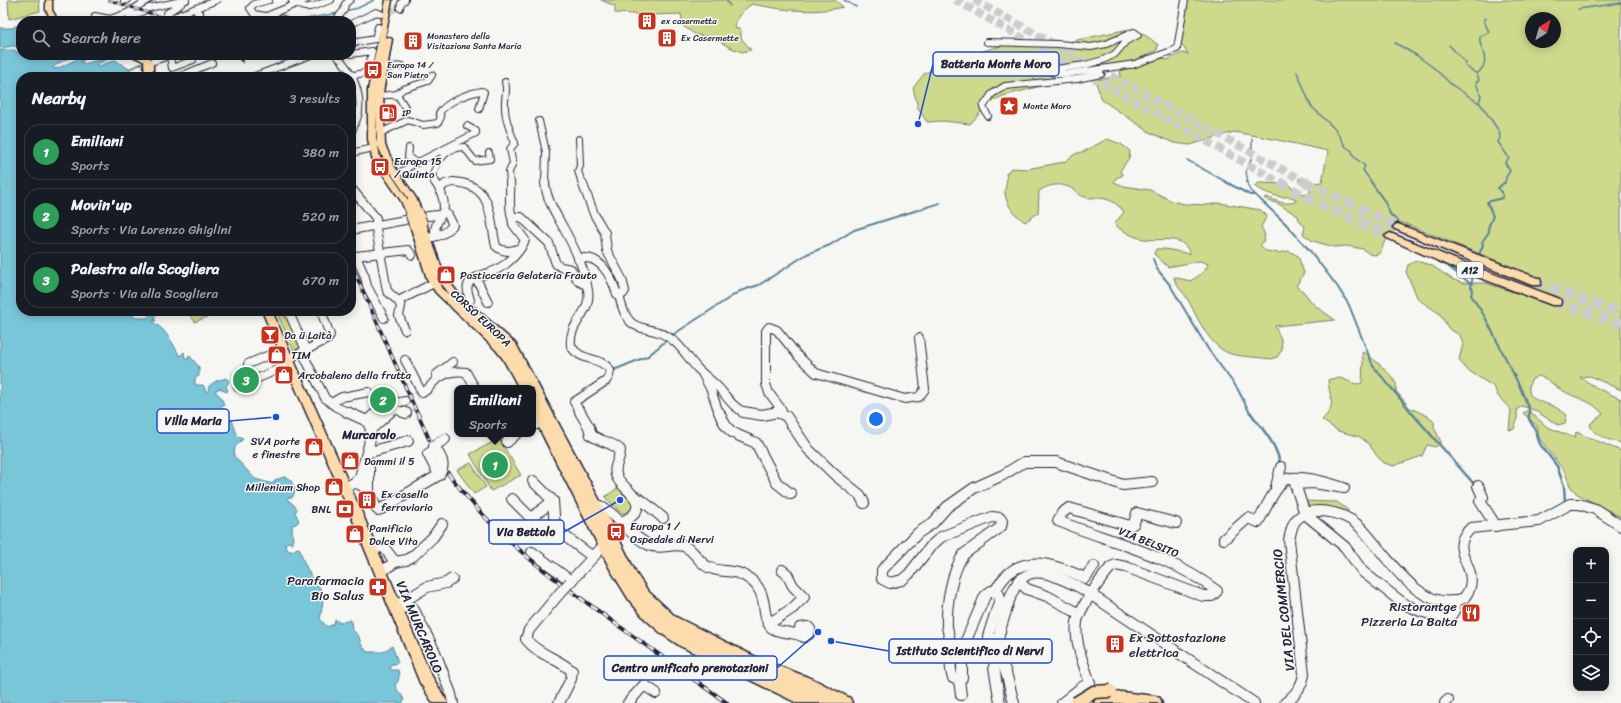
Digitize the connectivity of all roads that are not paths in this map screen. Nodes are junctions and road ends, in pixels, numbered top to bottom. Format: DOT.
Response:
graph roads {
  1 [pos="49,0"];
  2 [pos="148,0"];
  3 [pos="217,0"];
  4 [pos="269,0"];
  5 [pos="306,0"];
  6 [pos="331,0"];
  7 [pos="389,0"];
  8 [pos="395,0"];
  9 [pos="405,0"];
  10 [pos="1185,0"];
  11 [pos="183,1"];
  12 [pos="347,1"];
  13 [pos="293,2"];
  14 [pos="400,8"];
  15 [pos="194,9"];
  16 [pos="127,13"];
  17 [pos="380,14"];
  18 [pos="134,15"];
  19 [pos="52,16"];
  20 [pos="118,16"];
  21 [pos="167,16"];
  22 [pos="176,16"];
  23 [pos="196,16"];
  24 [pos="266,16"];
  25 [pos="340,16"];
  26 [pos="356,22"];
  27 [pos="378,27"];
  28 [pos="356,42"];
  29 [pos="987,42"];
  30 [pos="356,53"];
  31 [pos="147,60"];
  32 [pos="171,60"];
  33 [pos="193,60"];
  34 [pos="298,60"];
  35 [pos="340,60"];
  36 [pos="212,63"];
  37 [pos="1135,64"];
  38 [pos="402,66"];
  39 [pos="383,68"];
  40 [pos="148,72"];
  41 [pos="190,72"];
  42 [pos="265,72"];
  43 [pos="351,72"];
  44 [pos="356,74"];
  45 [pos="432,75"];
  46 [pos="505,82"];
  47 [pos="356,92"];
  48 [pos="381,96"];
  49 [pos="405,107"];
  50 [pos="479,109"];
  51 [pos="403,114"];
  52 [pos="988,116"];
  53 [pos="356,118"];
  54 [pos="408,120"];
  55 [pos="539,121"];
  56 [pos="467,126"];
  57 [pos="545,129"];
  58 [pos="380,133"];
  59 [pos="579,139"];
  60 [pos="409,148"];
  61 [pos="368,149"];
  62 [pos="356,152"];
  63 [pos="489,153"];
  64 [pos="416,163"];
  65 [pos="544,171"];
  66 [pos="396,175"];
  67 [pos="440,189"];
  68 [pos="356,194"];
  69 [pos="438,215"];
  70 [pos="448,215"];
  71 [pos="411,216"];
  72 [pos="512,217"];
  73 [pos="421,225"];
  74 [pos="376,226"];
  75 [pos="434,226"];
  76 [pos="1398,227"];
  77 [pos="458,228"];
  78 [pos="356,229"];
  79 [pos="449,230"];
  80 [pos="441,235"];
  81 [pos="1390,236"];
  82 [pos="427,238"];
  83 [pos="521,247"];
  84 [pos="381,254"];
  85 [pos="412,255"];
  86 [pos="578,259"];
  87 [pos="476,278"];
  88 [pos="1536,282"];
  89 [pos="434,283"];
  90 [pos="586,285"];
  91 [pos="618,295"];
  92 [pos="470,300"];
  93 [pos="398,301"];
  94 [pos="488,302"];
  95 [pos="1556,302"];
  96 [pos="269,316"];
  97 [pos="290,316"];
  98 [pos="323,316"];
  99 [pos="384,318"];
  100 [pos="405,330"];
  101 [pos="919,338"];
  102 [pos="283,349"];
  103 [pos="304,351"];
  104 [pos="405,360"];
  105 [pos="289,361"];
  106 [pos="453,362"];
  107 [pos="248,364"];
  108 [pos="702,373"];
  109 [pos="473,385"];
  110 [pos="522,385"];
  111 [pos="531,385"];
  112 [pos="238,387"];
  113 [pos="369,392"];
  114 [pos="420,394"];
  115 [pos="536,395"];
  116 [pos="405,401"];
  117 [pos="333,405"];
  118 [pos="777,412"];
  119 [pos="406,413"];
  120 [pos="367,421"];
  121 [pos="537,424"];
  122 [pos="372,429"];
  123 [pos="513,437"];
  124 [pos="445,439"];
  125 [pos="408,441"];
  126 [pos="507,442"];
  127 [pos="367,453"];
  128 [pos="1281,467"];
  129 [pos="369,468"];
  130 [pos="533,481"];
  131 [pos="1152,482"];
  132 [pos="349,485"];
  133 [pos="1478,486"];
  134 [pos="1276,490"];
  135 [pos="369,492"];
  136 [pos="791,494"];
  137 [pos="633,496"];
  138 [pos="512,499"];
  139 [pos="553,501"];
  140 [pos="590,503"];
  141 [pos="864,503"];
  142 [pos="1305,514"];
  143 [pos="663,518"];
  144 [pos="622,521"];
  145 [pos="1176,523"];
  146 [pos="1494,523"];
  147 [pos="442,524"];
  148 [pos="1621,526"];
  149 [pos="1224,539"];
  150 [pos="608,541"];
  151 [pos="372,550"];
  152 [pos="532,552"];
  153 [pos="593,557"];
  154 [pos="395,562"];
  155 [pos="1094,566"];
  156 [pos="782,570"];
  157 [pos="381,572"];
  158 [pos="452,579"];
  159 [pos="1018,580"];
  160 [pos="570,582"];
  161 [pos="994,592"];
  162 [pos="1092,595"];
  163 [pos="1455,602"];
  164 [pos="396,606"];
  165 [pos="1080,614"];
  166 [pos="767,620"];
  167 [pos="799,634"];
  168 [pos="998,645"];
  169 [pos="726,663"];
  170 [pos="766,668"];
  171 [pos="960,680"];
  172 [pos="656,693"];
  173 [pos="961,695"];
  174 [pos="437,698"];
  175 [pos="1105,699"];
  176 [pos="1144,702"];
  177 [pos="453,703"];
  178 [pos="559,703"];
  179 [pos="628,703"];
  180 [pos="798,703"];
  181 [pos="811,703"];
  182 [pos="827,703"];
  183 [pos="845,703"];
  184 [pos="1000,703"];
  185 [pos="1014,703"];
  186 [pos="1062,703"];
  187 [pos="1076,703"];
  188 [pos="1254,703"];
  189 [pos="1285,703"];
  1 -- 19 [label="main road"];
  2 -- 16 [label="street"];
  3 -- 15 [label="street"];
  4 -- 24 [label="street"];
  5 -- 13 [label="street"];
  6 -- 13 [label="street"];
  7 -- 71 [label="main road, CORSO EUROPA"];
  8 -- 39 [label="main road, CORSO EUROPA"];
  9 -- 14 [label="street"];
  10 -- 37 [label="street"];
  11 -- 18 [label="street"];
  11 -- 21 [label="street"];
  12 -- 25 [label="street"];
  13 -- 24 [label="street"];
  15 -- 22 [label="street"];
  15 -- 23 [label="street"];
  16 -- 18 [label="street"];
  16 -- 20 [label="street"];
  17 -- 26 [label="street"];
  27 -- 28 [label="street"];
  29 -- 37 [label="street"];
  30 -- 44 [label="street"];
  31 -- 40 [label="main road"];
  32 -- 33 [label="street"];
  34 -- 42 [label="street"];
  35 -- 43 [label="street"];
  36 -- 41 [label="street"];
  37 -- 52 [label="street"];
  38 -- 39 [label="street"];
  39 -- 48 [label="main road, CORSO EUROPA"];
  45 -- 48 [label="street"];
  46 -- 72 [label="street"];
  47 -- 53 [label="street"];
  48 -- 49 [label="street"];
  48 -- 58 [label="main road, CORSO EUROPA"];
  50 -- 54 [label="street"];
  51 -- 54 [label="street"];
  54 -- 58 [label="street"];
  55 -- 65 [label="street"];
  56 -- 64 [label="street"];
  57 -- 65 [label="street"];
  58 -- 66 [label="main road, CORSO EUROPA"];
  59 -- 91 [label="street"];
  60 -- 64 [label="street"];
  61 -- 62 [label="street"];
  63 -- 67 [label="street"];
  64 -- 66 [label="street"];
  65 -- 86 [label="street"];
  66 -- 71 [label="main road, CORSO EUROPA"];
  67 -- 75 [label="street"];
  67 -- 83 [label="street"];
  68 -- 74 [label="street"];
  69 -- 73 [label="street"];
  70 -- 79 [label="street"];
  71 -- 73 [label="main road, CORSO EUROPA, bridge"];
  71 -- 74 [label="street"];
  72 -- 83 [label="street"];
  72 -- 90 [label="street"];
  73 -- 75 [label="street"];
  73 -- 82 [label="main road, CORSO EUROPA"];
  73 -- 89 [label="main road, CORSO EUROPA"];
  74 -- 78 [label="street"];
  74 -- 84 [label="street"];
  75 -- 80 [label="street"];
  76 -- 88 [label="highway, A12"];
  77 -- 79 [label="street"];
  79 -- 80 [label="street"];
  80 -- 82 [label="street"];
  81 -- 95 [label="highway, A12"];
  82 -- 111 [label="main road, CORSO EUROPA"];
  83 -- 87 [label="street"];
  84 -- 85 [label="street"];
  84 -- 93 [label="street"];
  84 -- 99 [label="street"];
  86 -- 90 [label="street"];
  86 -- 91 [label="street"];
  87 -- 92 [label="street"];
  87 -- 94 [label="street"];
  89 -- 93 [label="street"];
  89 -- 110 [label="main road, CORSO EUROPA"];
  90 -- 137 [label="street"];
  91 -- 108 [label="street"];
  93 -- 100 [label="street"];
  96 -- 102 [label="main road, VIA MURCAROLO"];
  97 -- 103 [label="street"];
  98 -- 103 [label="street"];
  101 -- 118 [label="street"];
  102 -- 105 [label="main road, VIA MURCAROLO"];
  102 -- 107 [label="street"];
  103 -- 105 [label="street"];
  103 -- 117 [label="street"];
  104 -- 114 [label="street"];
  105 -- 112 [label="street"];
  105 -- 132 [label="main road, VIA MURCAROLO"];
  106 -- 114 [label="street"];
  108 -- 118 [label="street"];
  108 -- 136 [label="street"];
  109 -- 114 [label="street"];
  113 -- 117 [label="street"];
  115 -- 140 [label="main road, CORSO EUROPA"];
  116 -- 120 [label="street"];
  117 -- 120 [label="street"];
  118 -- 141 [label="street"];
  119 -- 122 [label="street"];
  120 -- 122 [label="street"];
  121 -- 140 [label="main road, CORSO EUROPA"];
  122 -- 127 [label="street"];
  123 -- 126 [label="street"];
  124 -- 135 [label="street"];
  125 -- 127 [label="street"];
  127 -- 132 [label="street"];
  128 -- 134 [label="street"];
  129 -- 135 [label="street"];
  130 -- 139 [label="street"];
  131 -- 171 [label="street"];
  132 -- 135 [label="street"];
  132 -- 151 [label="main road, VIA MURCAROLO"];
  133 -- 146 [label="street"];
  134 -- 142 [label="street"];
  134 -- 149 [label="street"];
  137 -- 143 [label="street"];
  137 -- 144 [label="street"];
  138 -- 139 [label="street"];
  139 -- 153 [label="street"];
  140 -- 144 [label="street"];
  140 -- 150 [label="main road, CORSO EUROPA"];
  142 -- 163 [label="street"];
  142 -- 163 [label="street"];
  142 -- 189 [label="street, VIA DEL COMMERCIO"];
  144 -- 166 [label="street"];
  145 -- 162 [label="street, VIA BELSITO"];
  146 -- 148 [label="street"];
  146 -- 163 [label="street"];
  147 -- 154 [label="street"];
  150 -- 153 [label="street"];
  150 -- 169 [label="main road, CORSO EUROPA"];
  150 -- 170 [label="main road, CORSO EUROPA"];
  151 -- 154 [label="street"];
  151 -- 157 [label="main road, VIA MURCAROLO"];
  152 -- 160 [label="street"];
  153 -- 160 [label="street"];
  154 -- 157 [label="street"];
  155 -- 161 [label="street"];
  156 -- 166 [label="street"];
  157 -- 164 [label="main road, VIA MURCAROLO"];
  158 -- 164 [label="street"];
  159 -- 162 [label="street"];
  159 -- 165 [label="street"];
  159 -- 168 [label="street"];
  160 -- 178 [label="street, bridge"];
  161 -- 168 [label="street"];
  161 -- 171 [label="street"];
  162 -- 165 [label="street"];
  162 -- 188 [label="street"];
  164 -- 174 [label="main road, VIA MURCAROLO"];
  164 -- 177 [label="street"];
  165 -- 186 [label="street"];
  166 -- 167 [label="street"];
  168 -- 184 [label="street"];
  168 -- 185 [label="street"];
  169 -- 180 [label="main road"];
  169 -- 181 [label="main road, CORSO EUROPA"];
  170 -- 182 [label="main road, CORSO EUROPA"];
  170 -- 183 [label="main road"];
  171 -- 173 [label="street"];
  172 -- 179 [label="street"];
  175 -- 176 [label="main road"];
  175 -- 187 [label="main road, bridge"];
}
